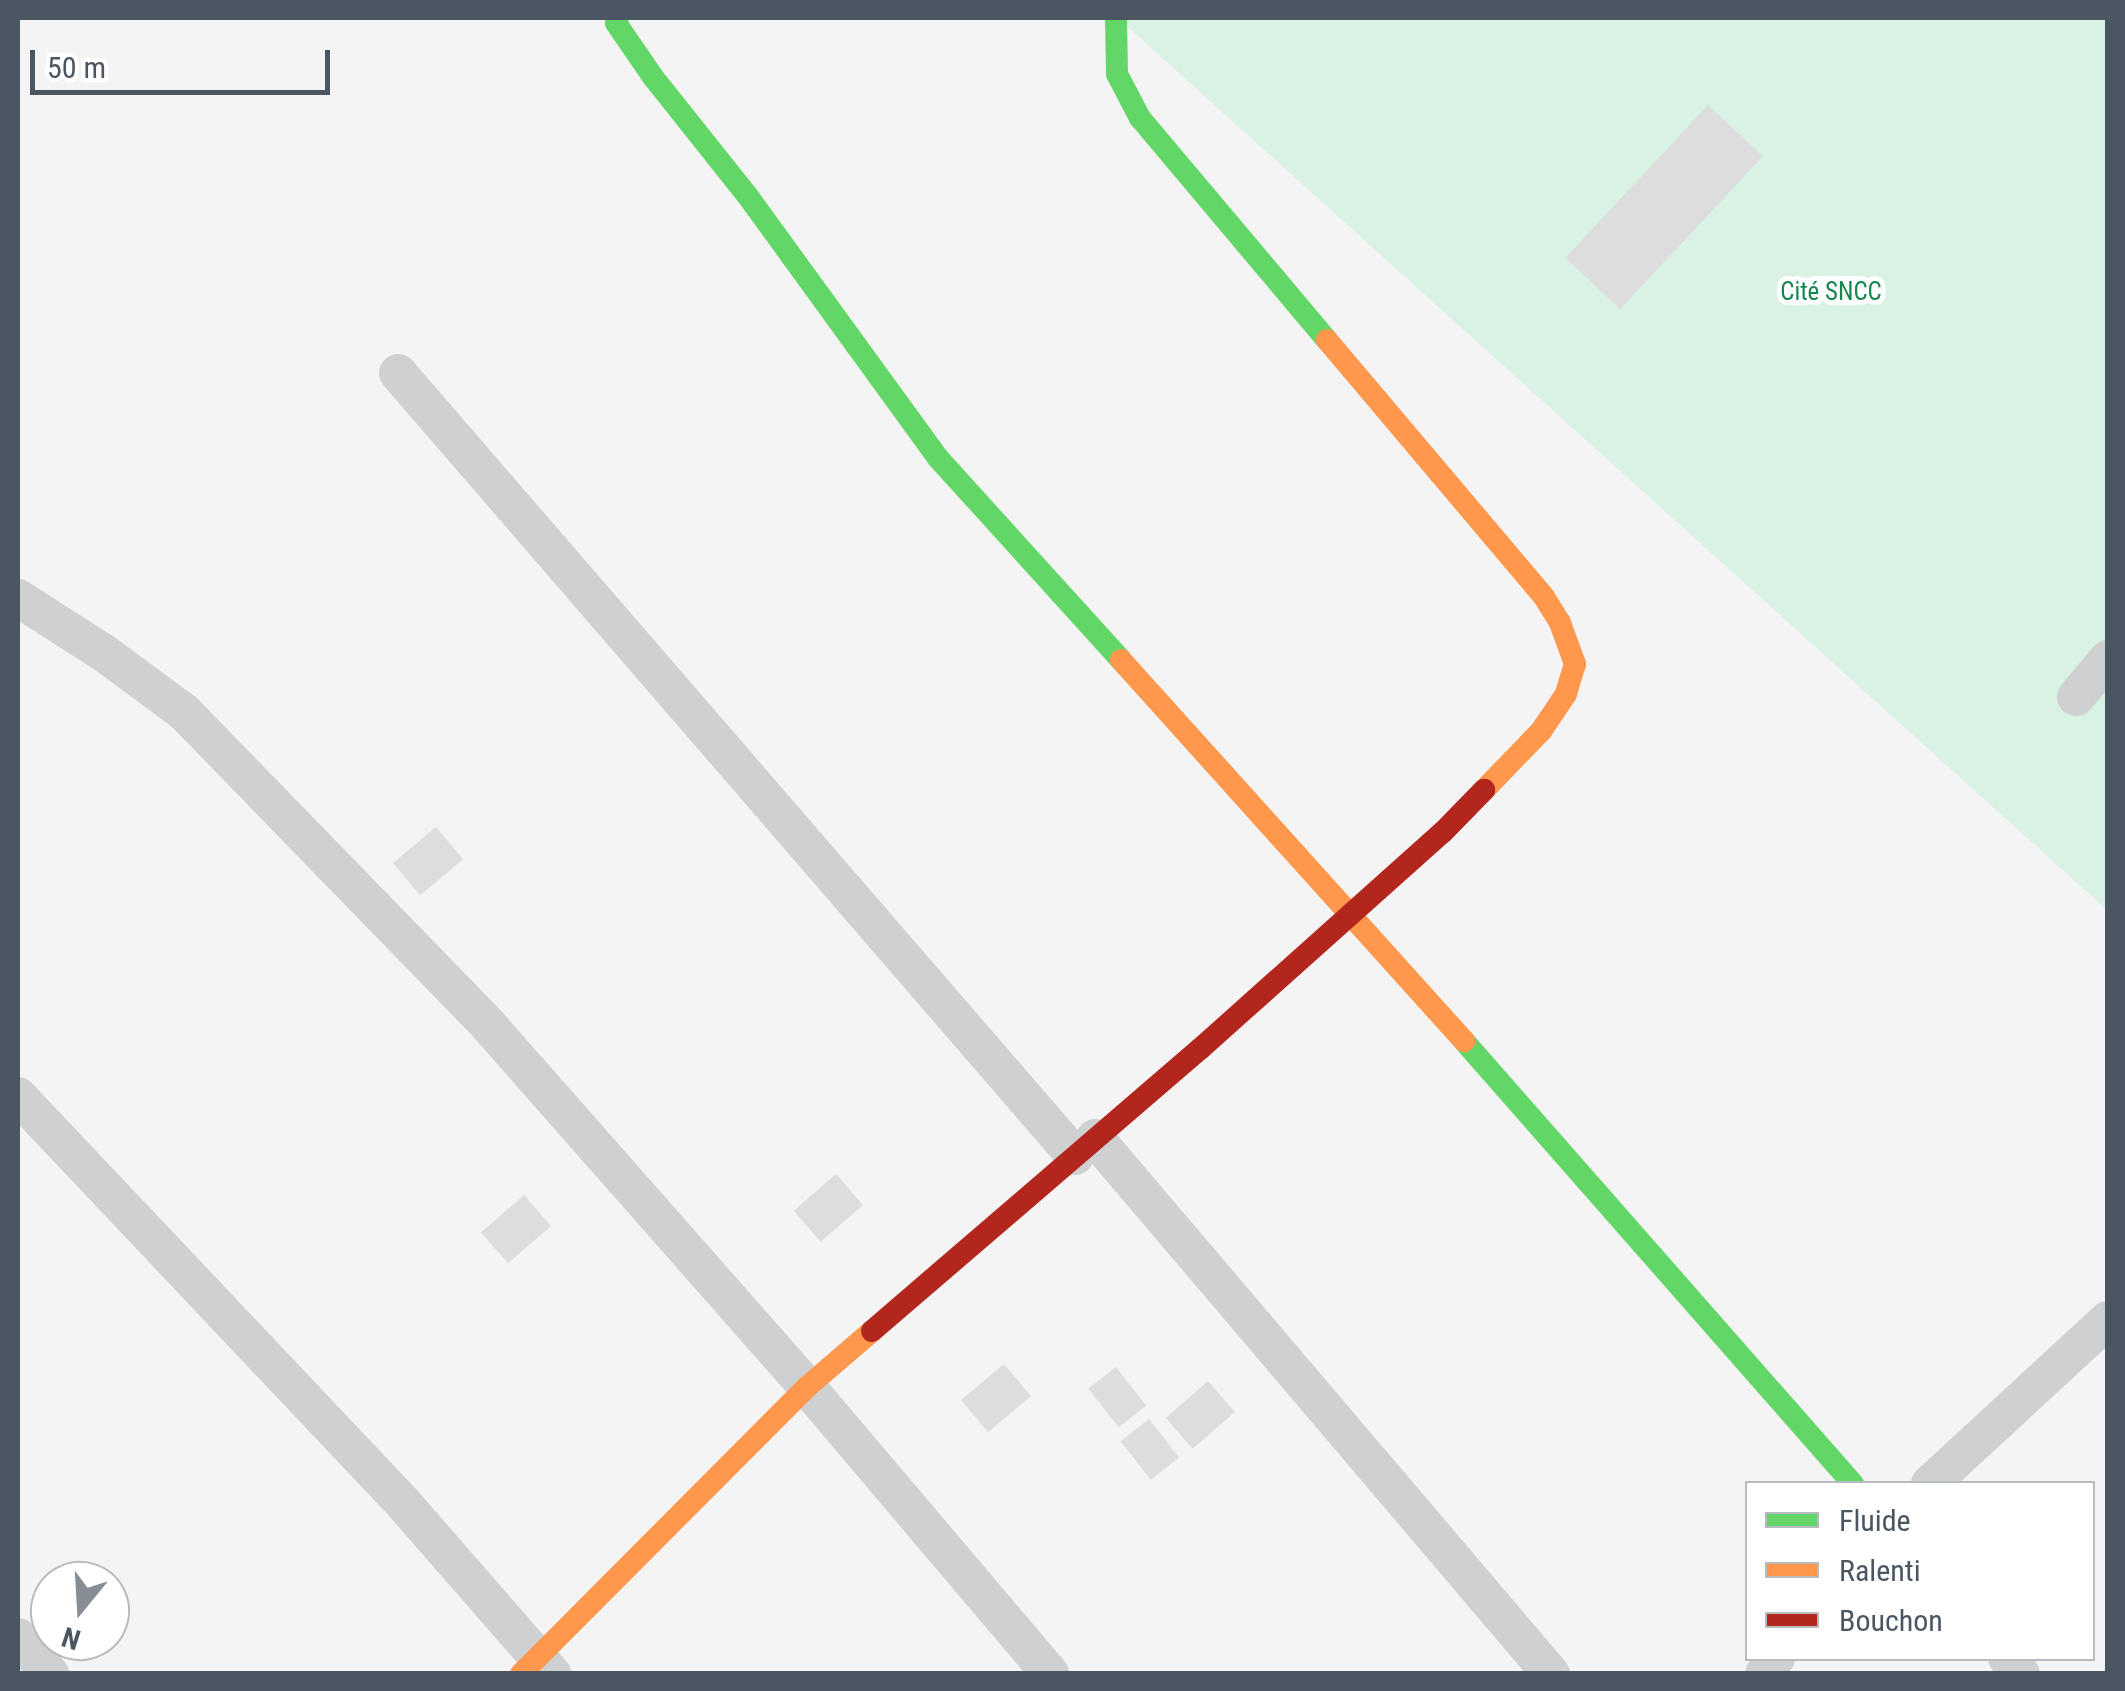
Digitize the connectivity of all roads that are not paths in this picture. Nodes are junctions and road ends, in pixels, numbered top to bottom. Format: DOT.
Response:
graph roads {
  1 [pos="618,18"];
  2 [pos="1116,18"];
  3 [pos="398,373"];
  4 [pos="18,598"];
  5 [pos="2108,659"];
  6 [pos="2076,697"];
  7 [pos="1354,915"];
  8 [pos="18,1096"];
  9 [pos="1085,1147"];
  10 [pos="2108,1320"];
  11 [pos="807,1387"];
  12 [pos="1850,1481"];
  13 [pos="1933,1481"];
  14 [pos="18,1637"];
  15 [pos="537,1668"];
  16 [pos="50,1674"];
  17 [pos="1050,1674"];
  18 [pos="1551,1674"];
  1 -- 7 [label="street"];
  2 -- 7 [label="street"];
  3 -- 9 [label="street"];
  4 -- 11 [label="street"];
  5 -- 6 [label="street"];
  7 -- 9 [label="street"];
  7 -- 12 [label="street"];
  8 -- 15 [label="street"];
  9 -- 11 [label="street"];
  9 -- 18 [label="street"];
  10 -- 13 [label="street"];
  11 -- 15 [label="street"];
  11 -- 17 [label="street"];
  14 -- 16 [label="street"];
}
